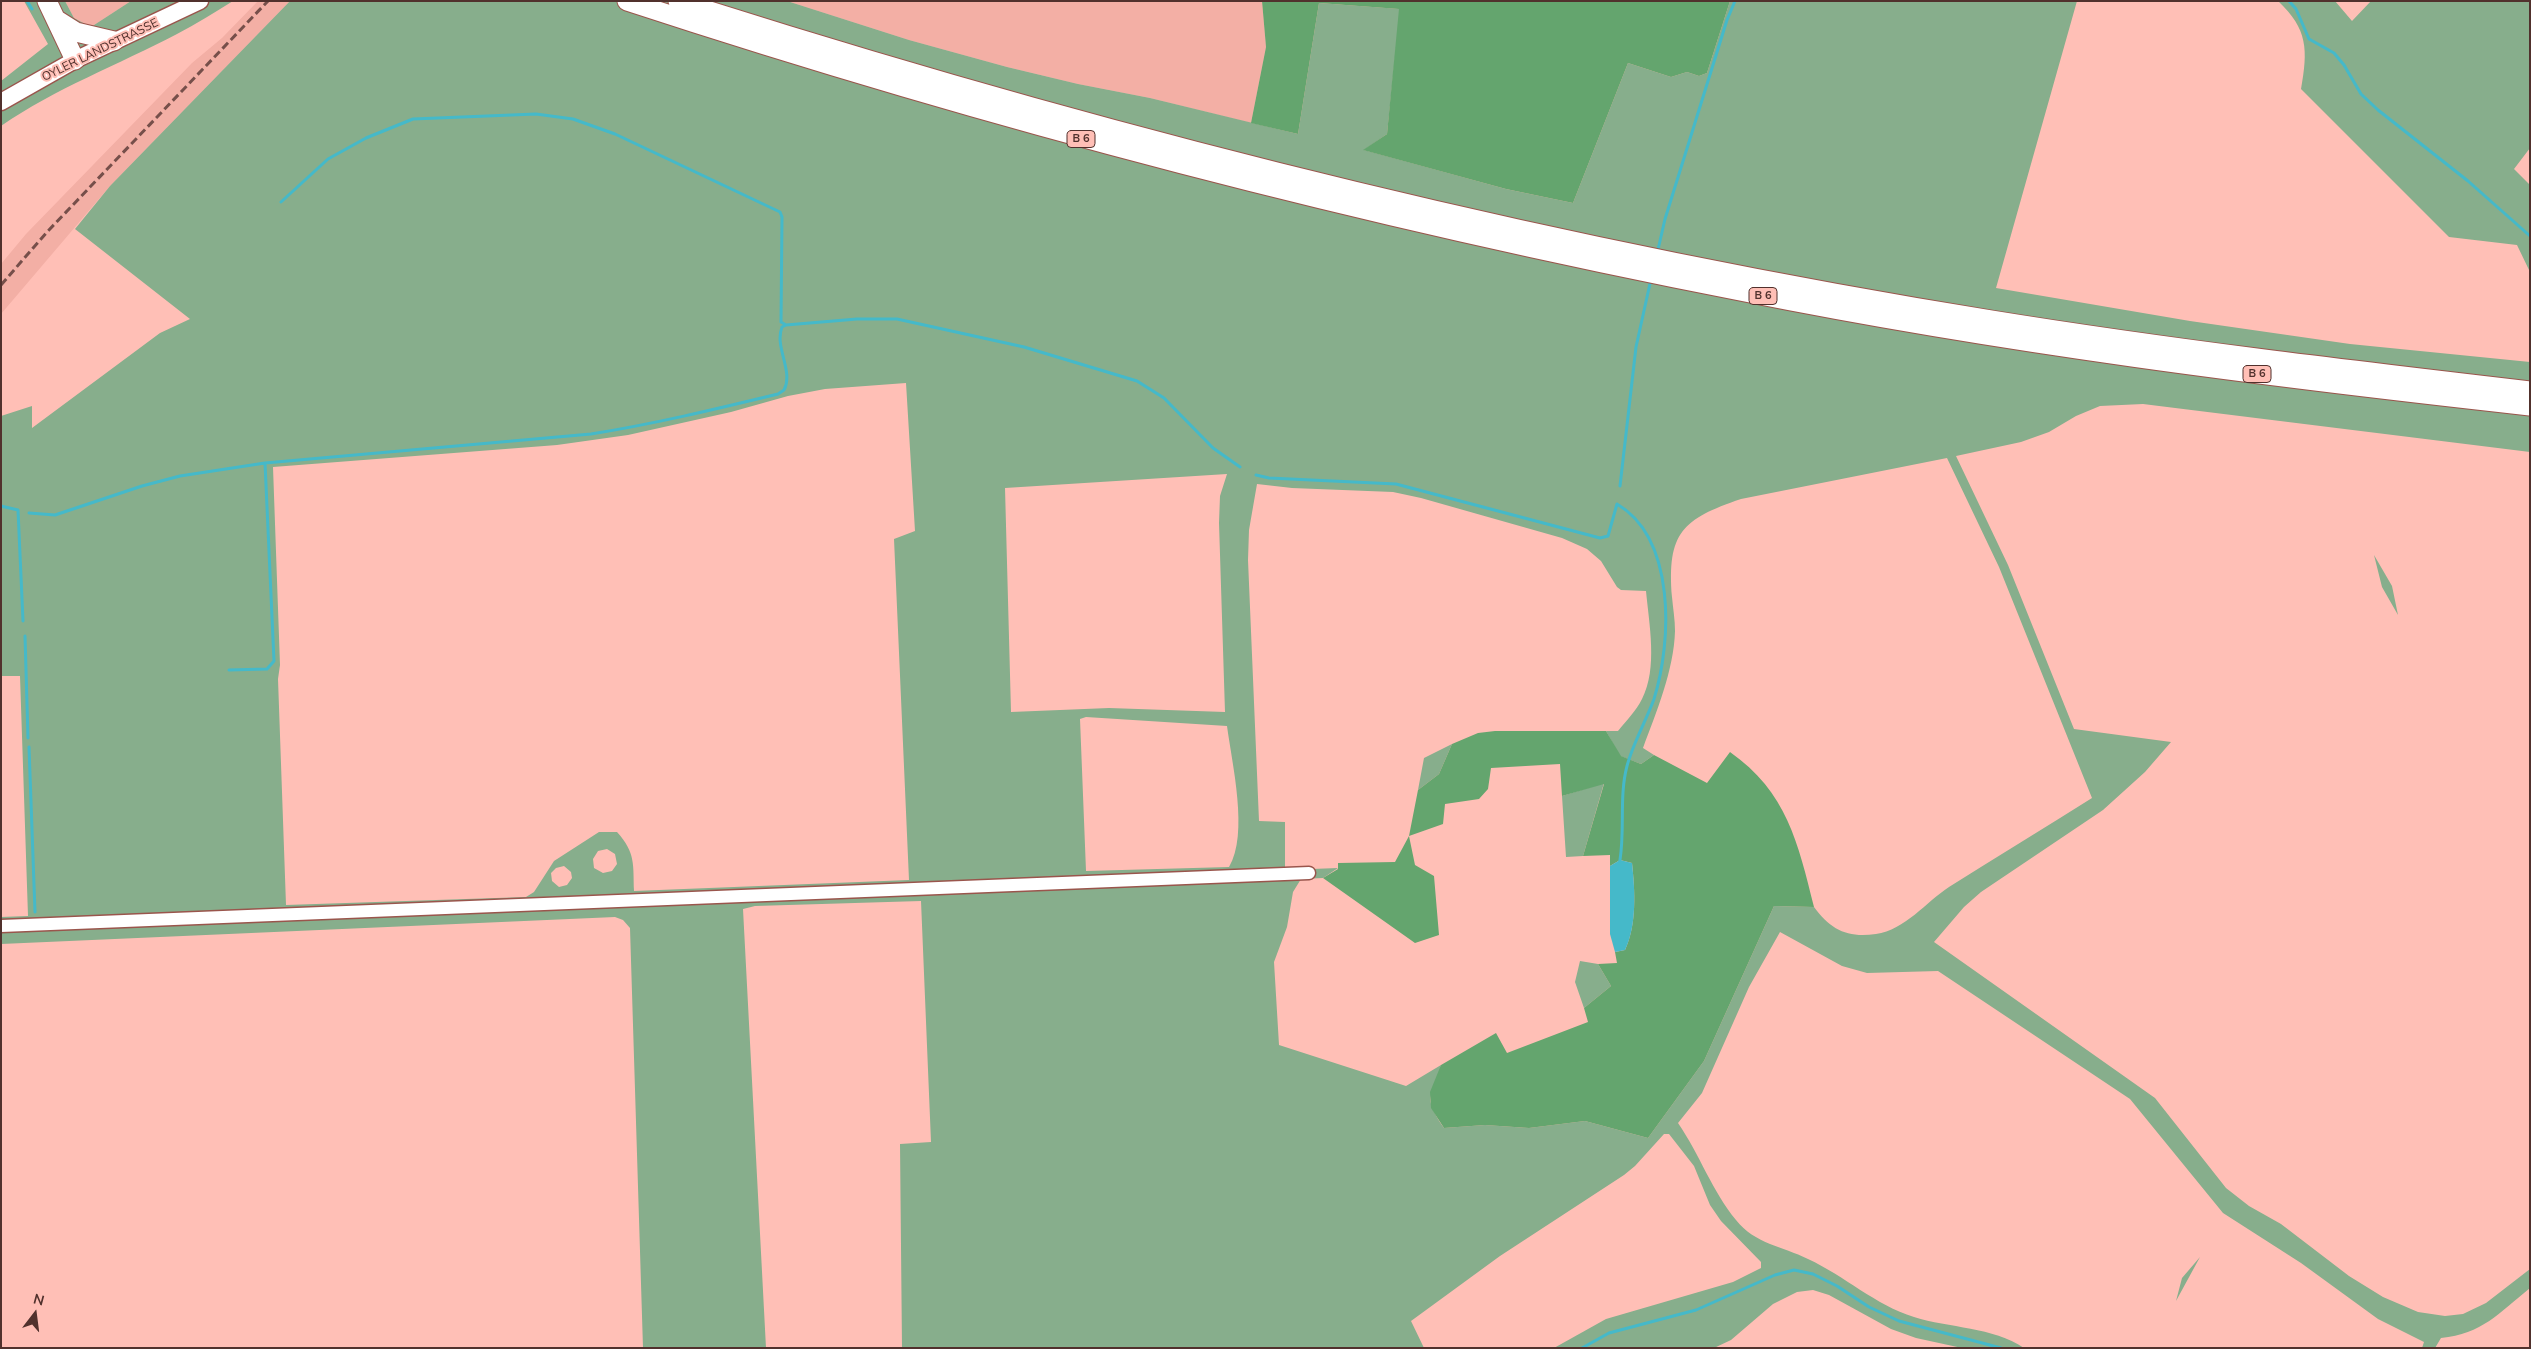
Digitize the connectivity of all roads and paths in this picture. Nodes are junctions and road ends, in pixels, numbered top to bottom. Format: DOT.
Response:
graph roads {
  1 [pos="47,1"];
  2 [pos="200,1"];
  3 [pos="627,1"];
  4 [pos="678,1"];
  5 [pos="57,20"];
  6 [pos="114,42"];
  7 [pos="75,60"];
  8 [pos="1,102"];
  9 [pos="1543,243"];
  10 [pos="1987,327"];
  11 [pos="2530,391"];
  12 [pos="2530,406"];
  13 [pos="1309,873"];
  14 [pos="1,926"];
  1 -- 5 [label="highway"];
  2 -- 6 [label="main road, OYLER LANDSTRASSE"];
  3 -- 9 [label="highway, B 6"];
  4 -- 9 [label="highway, B 6"];
  5 -- 6 [label="highway"];
  5 -- 7 [label="highway"];
  6 -- 7 [label="main road, OYLER LANDSTRASSE"];
  7 -- 8 [label="main road, OYLER LANDSTRASSE"];
  9 -- 10 [label="highway, B 6"];
  10 -- 11 [label="highway, B 6"];
  10 -- 12 [label="highway, B 6"];
  13 -- 14 [label="street"];
}
